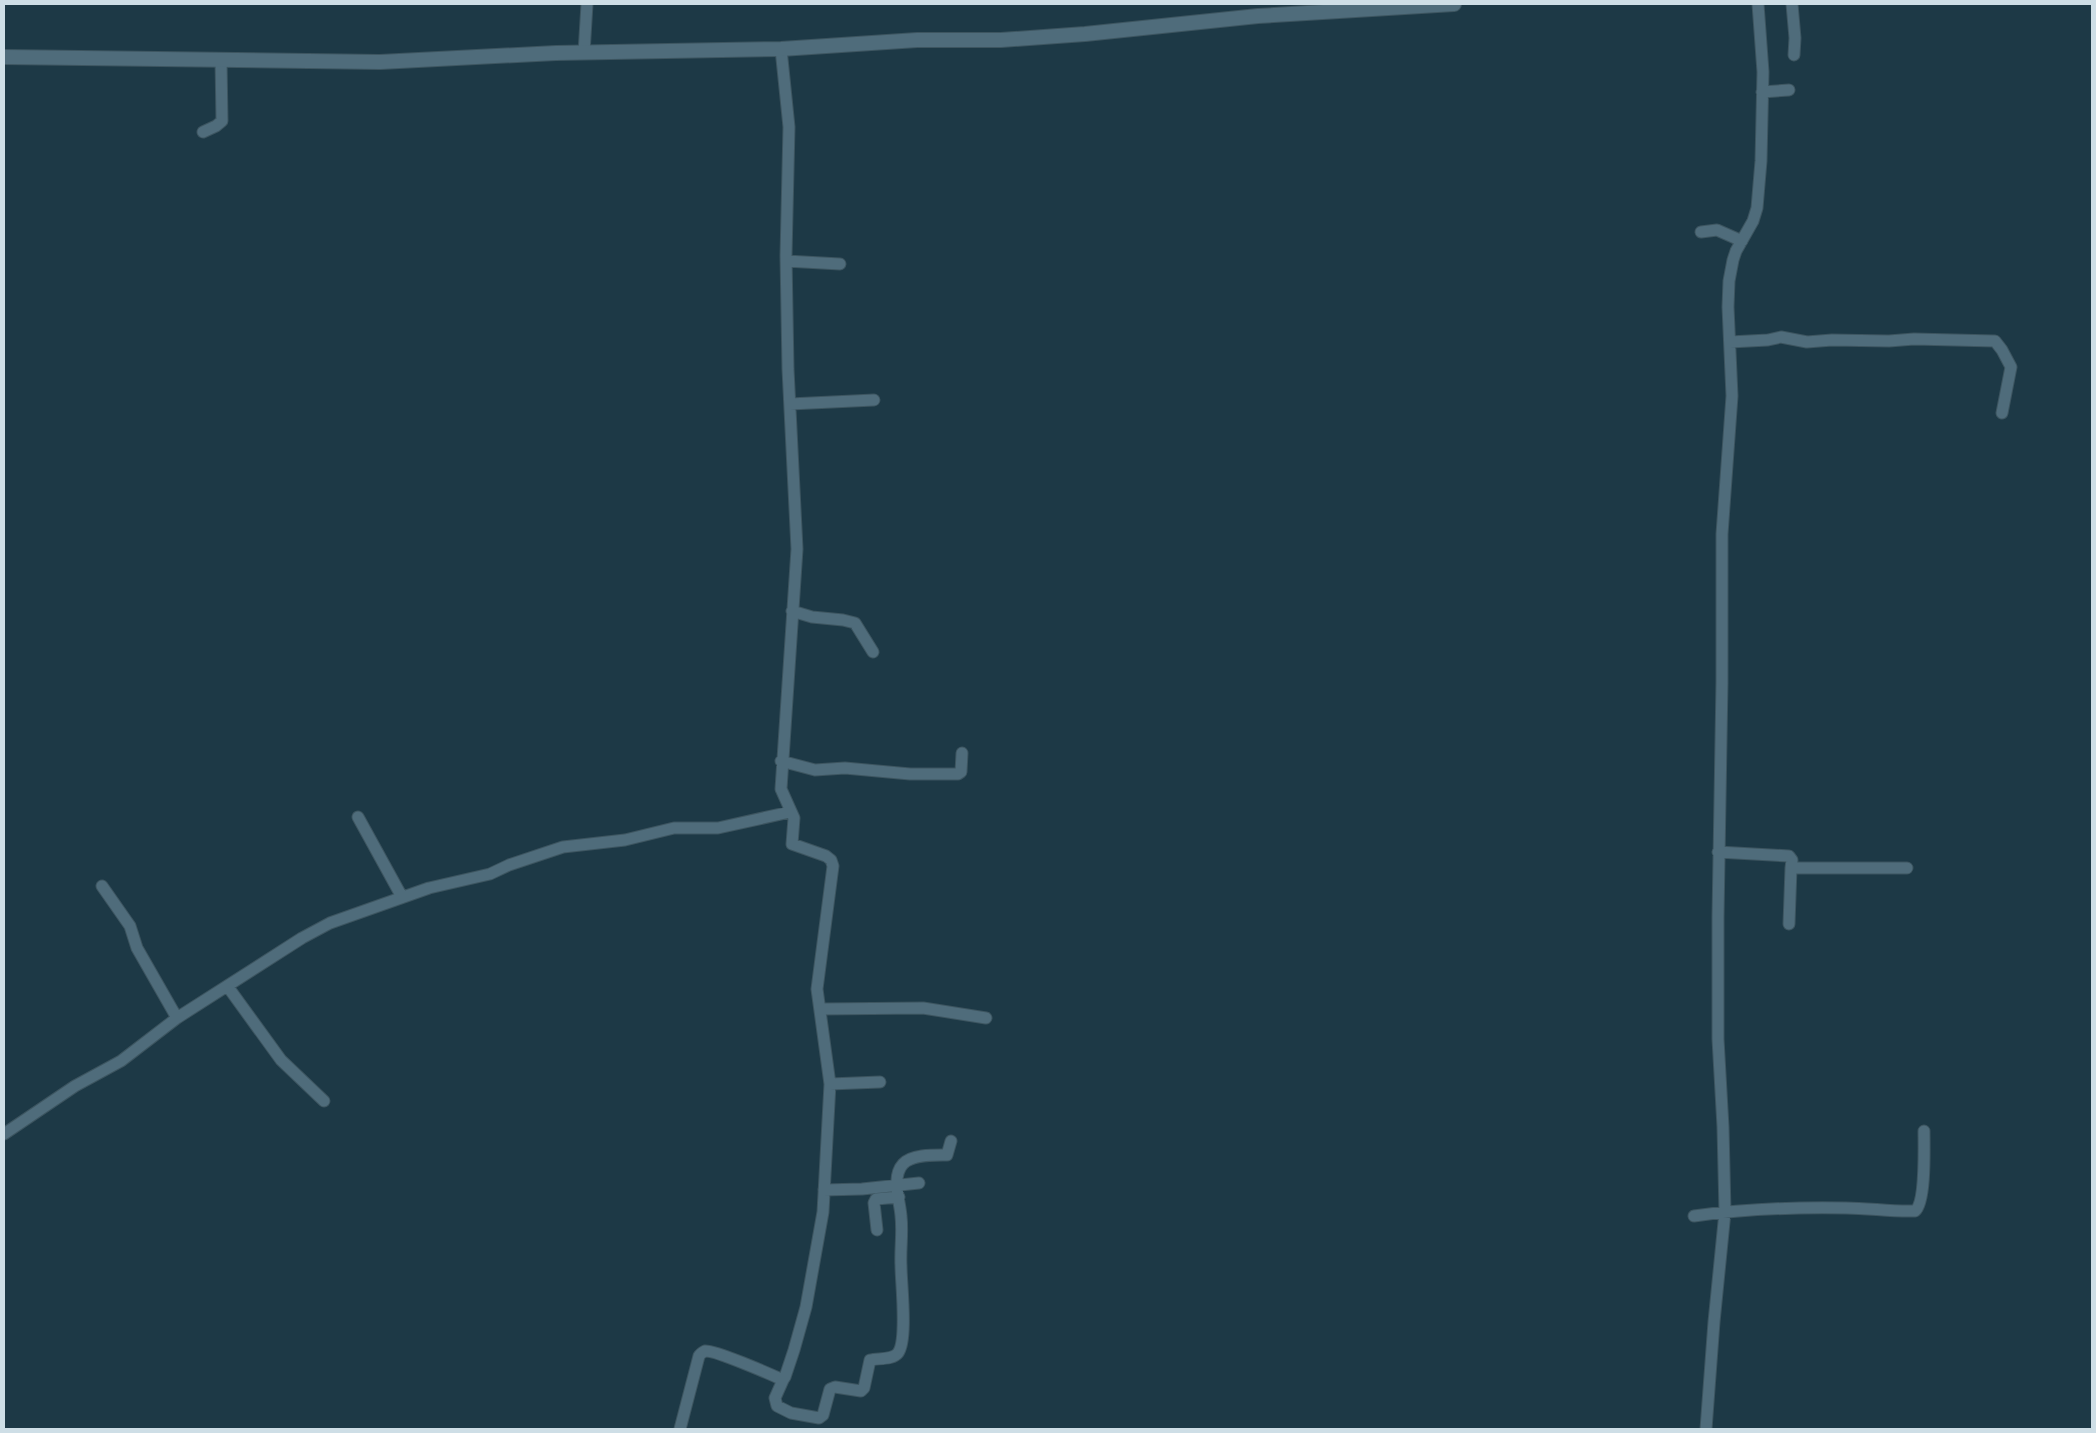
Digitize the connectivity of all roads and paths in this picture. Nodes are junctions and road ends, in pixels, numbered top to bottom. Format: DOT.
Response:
graph roads {
  1 [pos="587,4"];
  2 [pos="1454,4"];
  3 [pos="1758,4"];
  4 [pos="1792,4"];
  5 [pos="1380,7"];
  6 [pos="781,49"];
  7 [pos="584,53"];
  8 [pos="1794,55"];
  9 [pos="4,57"];
  10 [pos="221,60"];
  11 [pos="1790,90"];
  12 [pos="1762,92"];
  13 [pos="203,132"];
  14 [pos="1701,232"];
  15 [pos="1738,239"];
  16 [pos="786,261"];
  17 [pos="840,264"];
  18 [pos="1730,342"];
  19 [pos="874,400"];
  20 [pos="790,404"];
  21 [pos="2002,413"];
  22 [pos="792,611"];
  23 [pos="873,652"];
  24 [pos="962,753"];
  25 [pos="781,761"];
  26 [pos="790,812"];
  27 [pos="358,817"];
  28 [pos="1718,852"];
  29 [pos="1792,868"];
  30 [pos="1907,868"];
  31 [pos="102,886"];
  32 [pos="402,897"];
  33 [pos="1789,924"];
  34 [pos="228,987"];
  35 [pos="821,1009"];
  36 [pos="177,1018"];
  37 [pos="986,1018"];
  38 [pos="880,1082"];
  39 [pos="830,1084"];
  40 [pos="324,1102"];
  41 [pos="1924,1131"];
  42 [pos="4,1134"];
  43 [pos="951,1141"];
  44 [pos="919,1182"];
  45 [pos="824,1190"];
  46 [pos="898,1192"];
  47 [pos="1719,1213"];
  48 [pos="1694,1216"];
  49 [pos="877,1230"];
  50 [pos="783,1380"];
  51 [pos="680,1429"];
  52 [pos="1706,1429"];
  1 -- 7 [label="street"];
  2 -- 5 [label="main road"];
  3 -- 12 [label="street"];
  4 -- 8 [label="street"];
  5 -- 6 [label="main road"];
  6 -- 7 [label="main road"];
  6 -- 16 [label="street"];
  7 -- 10 [label="main road"];
  9 -- 10 [label="main road"];
  10 -- 13 [label="street"];
  11 -- 12 [label="street"];
  12 -- 15 [label="street"];
  14 -- 15 [label="street"];
  15 -- 18 [label="street"];
  16 -- 17 [label="street"];
  16 -- 20 [label="street"];
  18 -- 21 [label="street"];
  18 -- 28 [label="street"];
  19 -- 20 [label="street"];
  20 -- 22 [label="street"];
  22 -- 23 [label="street"];
  22 -- 25 [label="street"];
  24 -- 25 [label="street"];
  25 -- 26 [label="street"];
  26 -- 32 [label="street"];
  26 -- 35 [label="street"];
  27 -- 32 [label="street"];
  28 -- 29 [label="street"];
  28 -- 47 [label="street"];
  29 -- 30 [label="street"];
  29 -- 33 [label="street"];
  31 -- 36 [label="street"];
  32 -- 34 [label="street"];
  34 -- 36 [label="street"];
  34 -- 40 [label="street"];
  35 -- 37 [label="street"];
  35 -- 39 [label="street"];
  36 -- 42 [label="street"];
  38 -- 39 [label="street"];
  39 -- 45 [label="street"];
  41 -- 47 [label="street"];
  43 -- 46 [label="street"];
  44 -- 46 [label="street"];
  45 -- 46 [label="street"];
  45 -- 50 [label="street"];
  46 -- 49 [label="street"];
  46 -- 50 [label="street"];
  47 -- 48 [label="street"];
  47 -- 52 [label="street"];
  50 -- 51 [label="street"];
}
